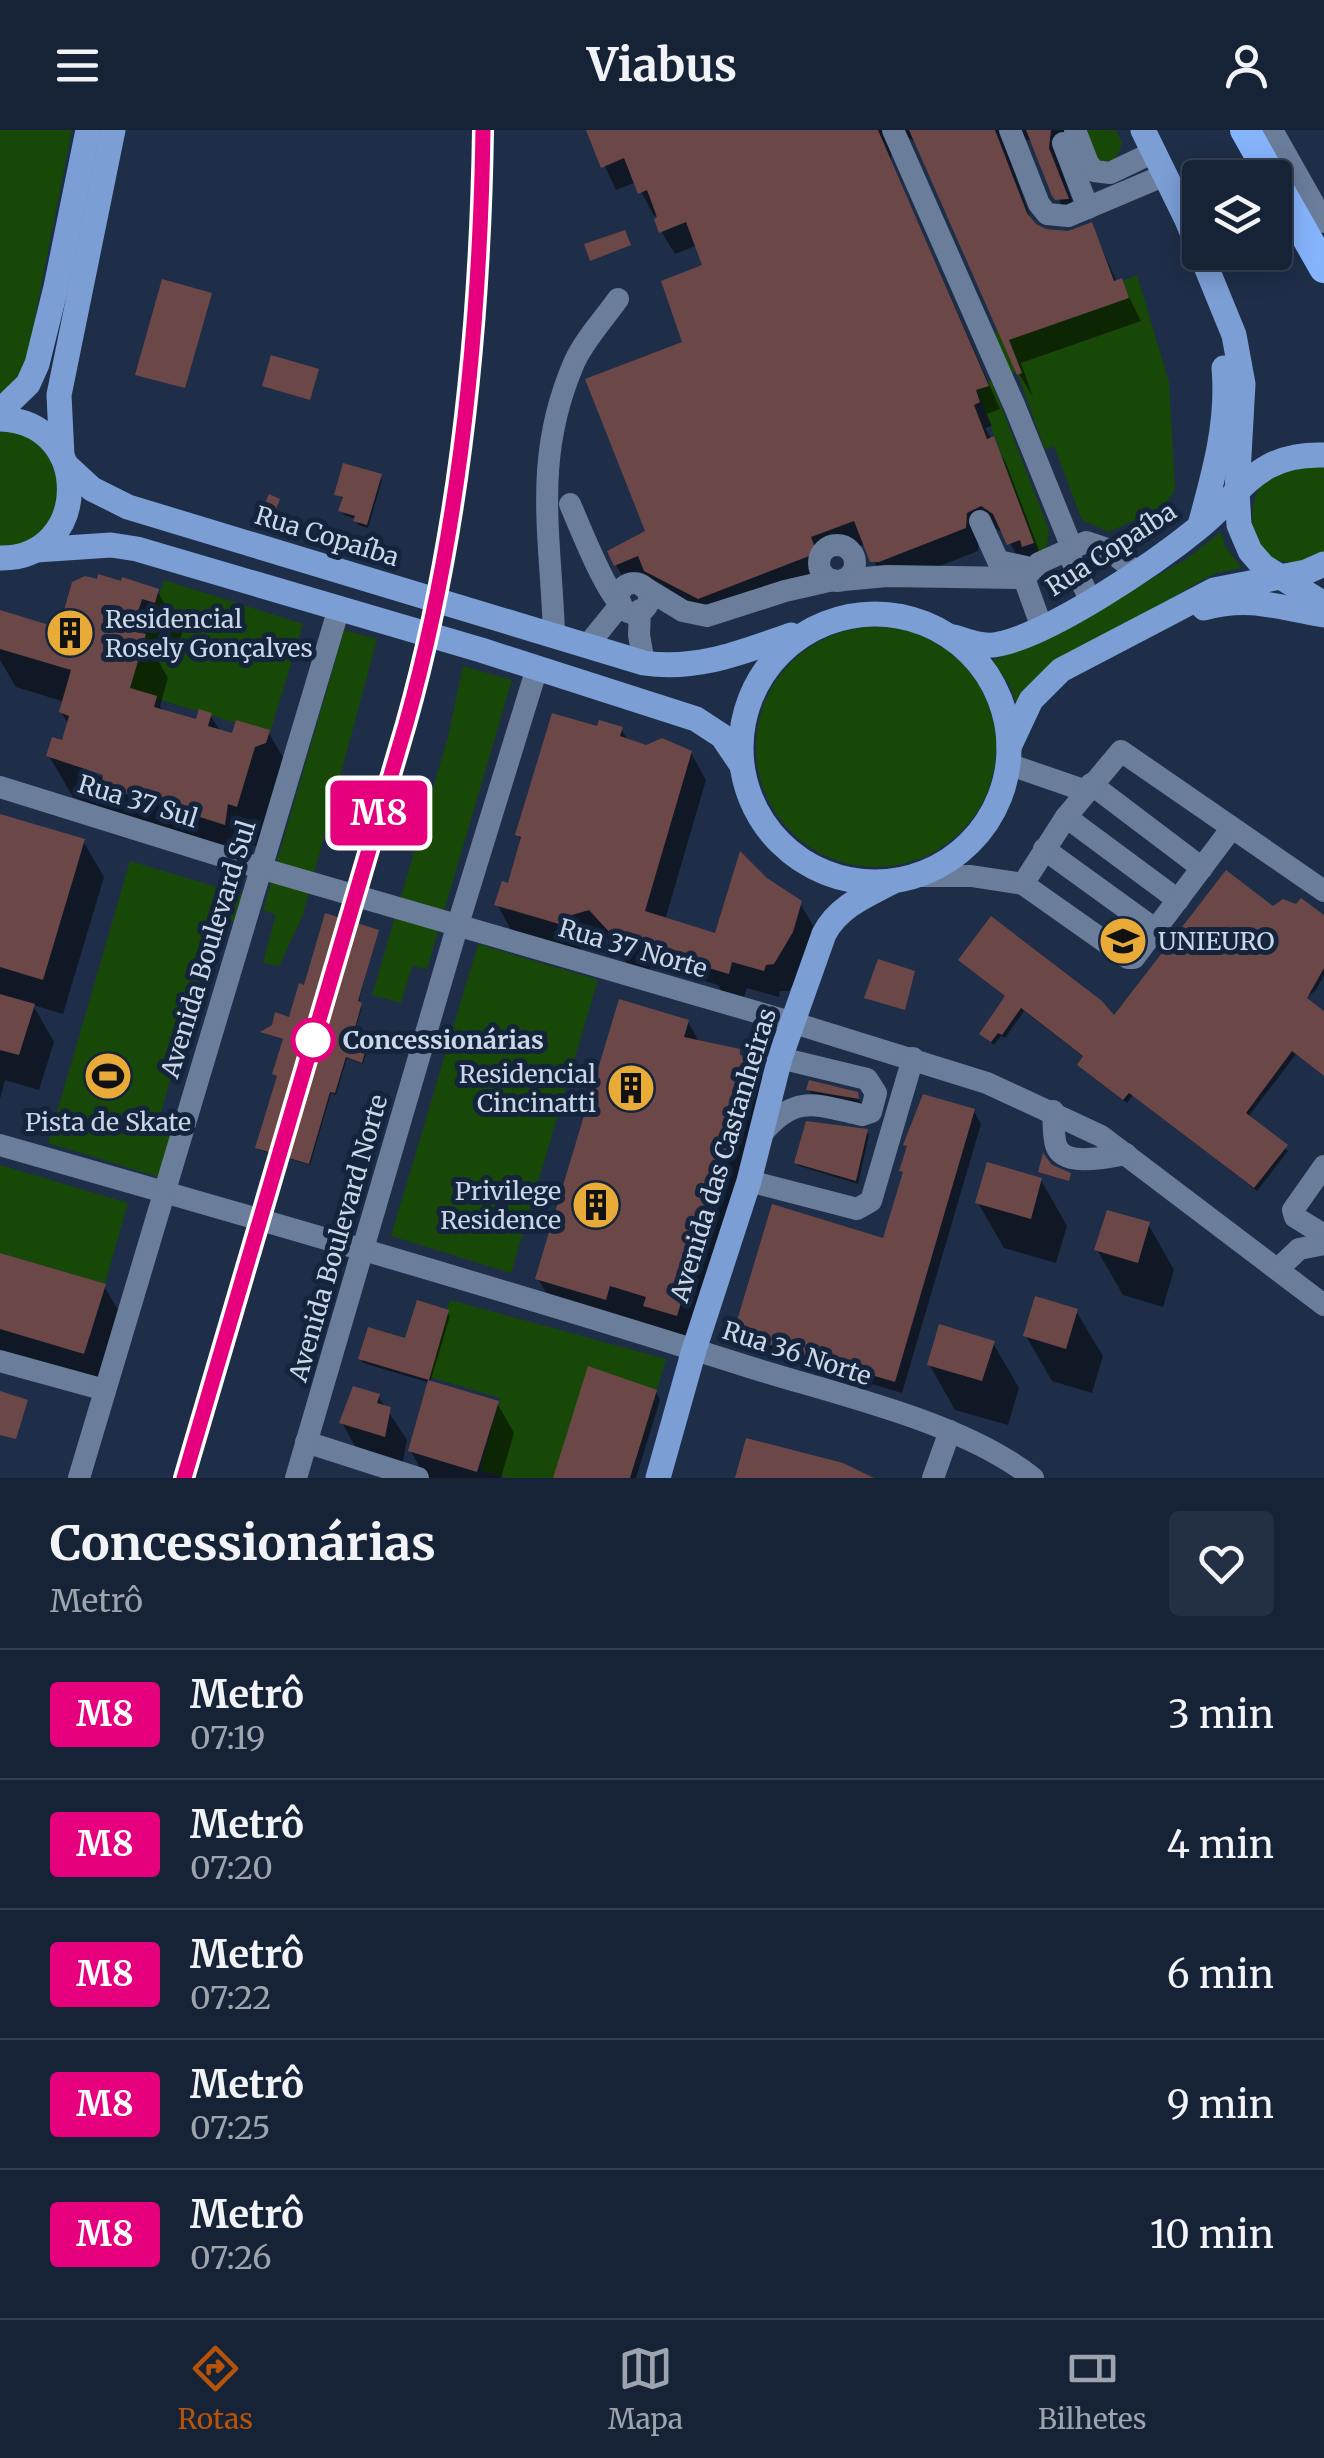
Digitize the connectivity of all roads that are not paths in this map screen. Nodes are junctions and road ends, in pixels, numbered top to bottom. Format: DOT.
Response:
graph roads {
  1 [pos="88,130"];
  2 [pos="114,130"];
  3 [pos="893,130"];
  4 [pos="1010,130"];
  5 [pos="1245,130"];
  6 [pos="1272,130"];
  7 [pos="1069,137"];
  8 [pos="1154,152"];
  9 [pos="1262,160"];
  10 [pos="89,196"];
  11 [pos="1088,208"];
  12 [pos="1292,212"];
  13 [pos="1324,222"];
  14 [pos="1324,268"];
  15 [pos="1215,289"];
  16 [pos="618,299"];
  17 [pos="0,410"];
  18 [pos="0,419"];
  19 [pos="1324,454"];
  20 [pos="65,461"];
  21 [pos="1236,491"];
  22 [pos="570,504"];
  23 [pos="978,522"];
  24 [pos="1199,528"];
  25 [pos="1069,549"];
  26 [pos="36,550"];
  27 [pos="0,558"];
  28 [pos="1324,564"];
  29 [pos="1138,572"];
  30 [pos="1026,574"];
  31 [pos="1279,575"];
  32 [pos="634,599"];
  33 [pos="1090,600"];
  34 [pos="1324,604"];
  35 [pos="339,608"];
  36 [pos="1324,615"];
  37 [pos="1155,620"];
  38 [pos="1042,628"];
  39 [pos="810,629"];
  40 [pos="554,636"];
  41 [pos="949,636"];
  42 [pos="588,646"];
  43 [pos="644,663"];
  44 [pos="537,668"];
  45 [pos="1009,756"];
  46 [pos="741,764"];
  47 [pos="0,786"];
  48 [pos="1088,788"];
  49 [pos="1066,817"];
  50 [pos="1230,829"];
  51 [pos="1044,849"];
  52 [pos="260,868"];
  53 [pos="1202,868"];
  54 [pos="920,876"];
  55 [pos="892,882"];
  56 [pos="1023,884"];
  57 [pos="1324,890"];
  58 [pos="1178,900"];
  59 [pos="400,907"];
  60 [pos="458,926"];
  61 [pos="1156,930"];
  62 [pos="794,1022"];
  63 [pos="780,1058"];
  64 [pos="912,1058"];
  65 [pos="1053,1110"];
  66 [pos="762,1134"];
  67 [pos="0,1145"];
  68 [pos="1126,1154"];
  69 [pos="749,1180"];
  70 [pos="1320,1181"];
  71 [pos="162,1194"];
  72 [pos="1323,1241"];
  73 [pos="362,1251"];
  74 [pos="1287,1275"];
  75 [pos="1324,1305"];
  76 [pos="694,1350"];
  77 [pos="0,1361"];
  78 [pos="105,1390"];
  79 [pos="950,1431"];
  80 [pos="306,1442"];
  81 [pos="1019,1474"];
  82 [pos="78,1478"];
  83 [pos="296,1478"];
  84 [pos="418,1478"];
  85 [pos="658,1478"];
  86 [pos="932,1478"];
  1 -- 10 [label="main road"];
  2 -- 10 [label="main road"];
  3 -- 25 [label="street"];
  4 -- 11 [label="street"];
  5 -- 9 [label="highway"];
  6 -- 13 [label="street"];
  7 -- 8 [label="street"];
  7 -- 11 [label="street"];
  8 -- 11 [label="street"];
  8 -- 15 [label="main road"];
  10 -- 17 [label="main road"];
  10 -- 20 [label="main road"];
  12 -- 14 [label="highway"];
  15 -- 21 [label="main road"];
  15 -- 24 [label="main road"];
  16 -- 40 [label="street"];
  18 -- 20 [label="main road, Rua Copaíba"];
  19 -- 21 [label="main road, Rua Copaíba"];
  20 -- 26 [label="main road"];
  20 -- 40 [label="main road, Rua Copaíba"];
  21 -- 24 [label="main road, Rua Copaíba"];
  21 -- 31 [label="main road"];
  22 -- 32 [label="street"];
  23 -- 30 [label="street"];
  24 -- 29 [label="main road, Rua Copaíba"];
  25 -- 29 [label="street"];
  25 -- 30 [label="street"];
  25 -- 33 [label="street"];
  26 -- 27 [label="main road"];
  26 -- 35 [label="main road"];
  28 -- 31 [label="main road"];
  29 -- 33 [label="main road, Rua Copaíba"];
  30 -- 32 [label="street"];
  30 -- 38 [label="street"];
  31 -- 34 [label="main road"];
  31 -- 37 [label="main road"];
  32 -- 42 [label="street"];
  32 -- 43 [label="street"];
  33 -- 38 [label="main road, Rua Copaíba"];
  35 -- 44 [label="main road"];
  35 -- 52 [label="street, Avenida Boulevard Sul"];
  36 -- 37 [label="main road"];
  37 -- 45 [label="main road"];
  38 -- 41 [label="main road, Rua Copaíba"];
  39 -- 41 [label="main road"];
  39 -- 43 [label="main road, Rua Copaíba"];
  39 -- 46 [label="main road"];
  40 -- 42 [label="main road, Rua Copaíba"];
  41 -- 45 [label="main road"];
  42 -- 43 [label="main road, Rua Copaíba"];
  44 -- 46 [label="main road"];
  44 -- 60 [label="street, Avenida Boulevard Norte"];
  45 -- 48 [label="street"];
  45 -- 54 [label="main road"];
  46 -- 55 [label="main road"];
  47 -- 52 [label="street, Rua 37 Sul"];
  48 -- 49 [label="street"];
  48 -- 50 [label="street"];
  48 -- 53 [label="street"];
  49 -- 51 [label="street"];
  49 -- 58 [label="street"];
  50 -- 53 [label="street"];
  50 -- 57 [label="street"];
  51 -- 56 [label="street"];
  51 -- 61 [label="street"];
  52 -- 59 [label="street, Rua 37 Sul"];
  52 -- 71 [label="street, Avenida Boulevard Sul"];
  53 -- 58 [label="street"];
  54 -- 55 [label="main road"];
  54 -- 56 [label="street"];
  55 -- 62 [label="main road, Avenida das Castanheiras"];
  56 -- 61 [label="street"];
  58 -- 61 [label="street"];
  59 -- 60 [label="street, Rua 37 Norte"];
  60 -- 62 [label="street, Rua 37 Norte"];
  60 -- 73 [label="street, Avenida Boulevard Norte"];
  62 -- 63 [label="main road, Avenida das Castanheiras"];
  62 -- 64 [label="street, Rua 37 Norte"];
  63 -- 66 [label="main road, Avenida das Castanheiras"];
  63 -- 66 [label="street"];
  64 -- 65 [label="street, Rua 37 Norte"];
  64 -- 69 [label="street"];
  65 -- 68 [label="street, Rua 37 Norte"];
  65 -- 68 [label="street"];
  66 -- 69 [label="main road, Avenida das Castanheiras"];
  67 -- 71 [label="street, Rua 36 Norte"];
  68 -- 74 [label="street, Rua 37 Norte"];
  69 -- 76 [label="main road, Avenida das Castanheiras"];
  70 -- 72 [label="street"];
  71 -- 73 [label="street, Rua 36 Norte"];
  71 -- 78 [label="street, Avenida Boulevard Sul"];
  72 -- 74 [label="street"];
  73 -- 76 [label="street, Rua 36 Norte"];
  73 -- 80 [label="street, Avenida Boulevard Norte"];
  74 -- 75 [label="street, Rua 37 Norte"];
  76 -- 79 [label="street, Rua 36 Norte"];
  76 -- 85 [label="main road, Avenida das Castanheiras"];
  77 -- 78 [label="street"];
  78 -- 82 [label="street, Avenida Boulevard Sul"];
  79 -- 81 [label="street, Rua 36 Norte"];
  79 -- 86 [label="street"];
  80 -- 83 [label="street, Avenida Boulevard Norte"];
  80 -- 84 [label="street"];
}
